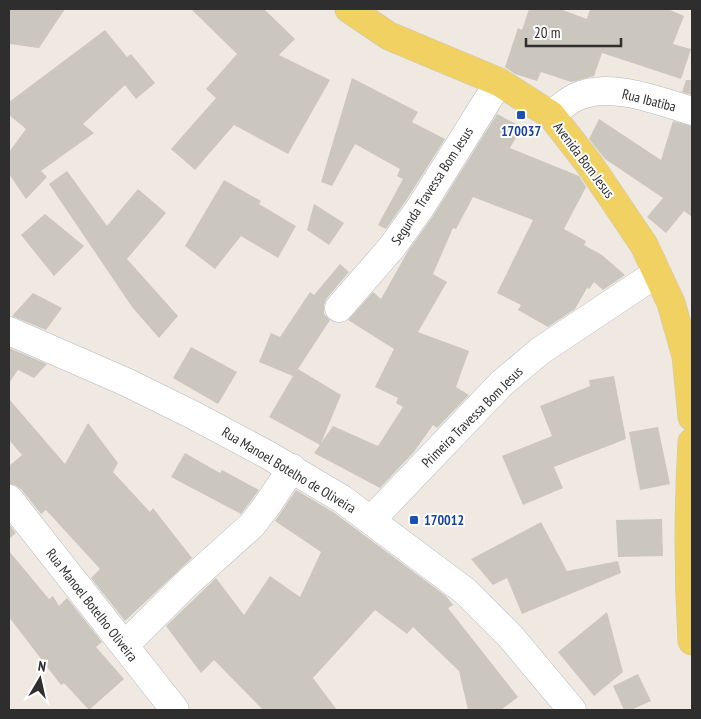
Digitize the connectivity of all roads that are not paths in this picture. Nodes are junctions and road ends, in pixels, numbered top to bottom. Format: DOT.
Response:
graph roads {
  1 [pos="349,9"];
  2 [pos="499,82"];
  3 [pos="692,111"];
  4 [pos="551,115"];
  5 [pos="657,273"];
  6 [pos="339,308"];
  7 [pos="9,331"];
  8 [pos="692,417"];
  9 [pos="692,442"];
  10 [pos="292,468"];
  11 [pos="9,499"];
  12 [pos="371,520"];
  13 [pos="692,641"];
  14 [pos="124,645"];
  15 [pos="175,710"];
  16 [pos="572,710"];
  1 -- 2 [label="main road, Avenida Bom Jesus"];
  2 -- 4 [label="main road, Avenida Bom Jesus"];
  2 -- 6 [label="street, Segunda Travessa Bom Jesus"];
  3 -- 4 [label="street, Rua Ibatiba"];
  4 -- 5 [label="main road, Avenida Bom Jesus"];
  5 -- 8 [label="main road, Avenida Bom Jesus"];
  5 -- 12 [label="street, Primeira Travessa Bom Jesus"];
  7 -- 10 [label="street, Rua Manoel Botelho de Oliveira"];
  9 -- 13 [label="main road"];
  10 -- 12 [label="street, Rua Manoel Botelho de Oliveira"];
  10 -- 14 [label="street"];
  11 -- 14 [label="street, Rua Manoel Botelho Oliveira"];
  12 -- 16 [label="street, Rua Manoel Botelho de Oliveira"];
  14 -- 15 [label="street, Rua Manoel Botelho Oliveira"];
}
